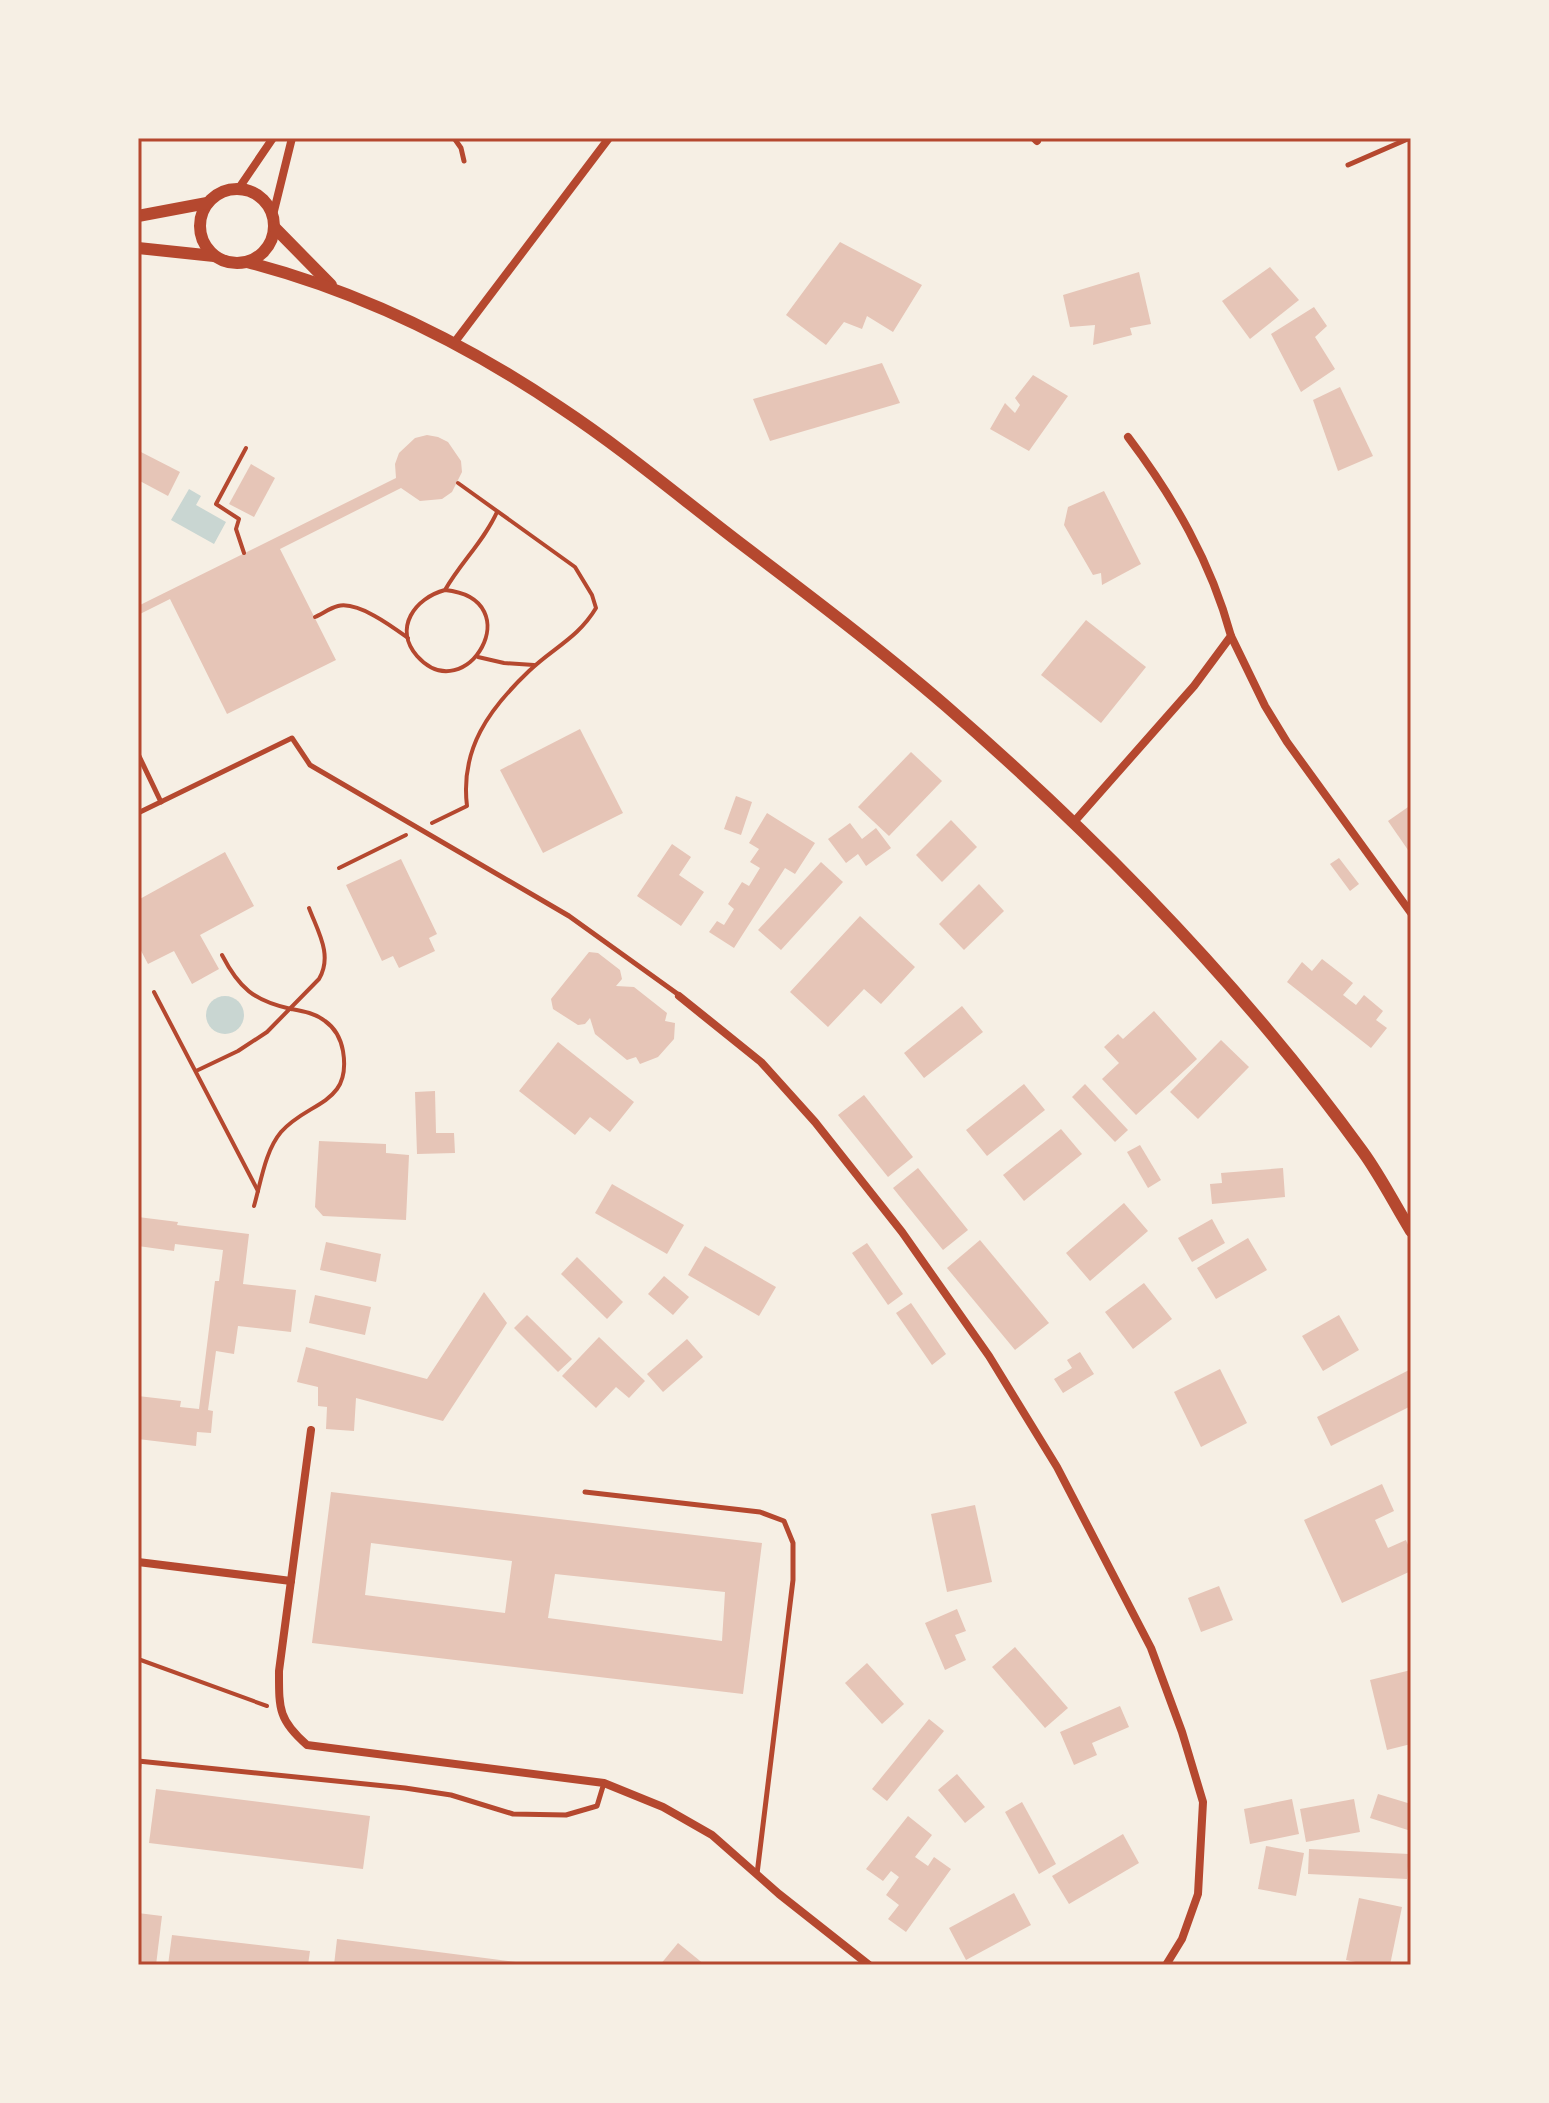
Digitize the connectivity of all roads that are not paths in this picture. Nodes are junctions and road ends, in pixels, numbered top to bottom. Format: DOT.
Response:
graph roads {
  1 [pos="273,138"];
  2 [pos="292,138"];
  3 [pos="454,138"];
  4 [pos="609,138"];
  5 [pos="1410,138"];
  6 [pos="464,161"];
  7 [pos="1348,165"];
  8 [pos="239,188"];
  9 [pos="207,203"];
  10 [pos="138,216"];
  11 [pos="274,221"];
  12 [pos="138,248"];
  13 [pos="214,256"];
  14 [pos="247,262"];
  15 [pos="333,287"];
  16 [pos="454,343"];
  17 [pos="1128,437"];
  18 [pos="1231,636"];
  19 [pos="138,754"];
  20 [pos="161,802"];
  21 [pos="138,813"];
  22 [pos="1073,823"];
  23 [pos="1411,913"];
  24 [pos="679,996"];
  25 [pos="1411,1231"];
  26 [pos="311,1430"];
  27 [pos="585,1492"];
  28 [pos="138,1562"];
  29 [pos="291,1581"];
  30 [pos="139,1761"];
  31 [pos="138,1779"];
  32 [pos="604,1783"];
  33 [pos="756,1875"];
  34 [pos="869,1965"];
  35 [pos="1166,1965"];
  1 -- 8 [label="street"];
  2 -- 11 [label="street"];
  3 -- 6 [label="lane"];
  4 -- 16 [label="street"];
  5 -- 7 [label="lane"];
  8 -- 9 [label="street"];
  8 -- 11 [label="street"];
  9 -- 10 [label="street"];
  9 -- 13 [label="street"];
  11 -- 14 [label="street"];
  11 -- 15 [label="street"];
  12 -- 13 [label="street"];
  13 -- 14 [label="street"];
  14 -- 15 [label="street"];
  15 -- 16 [label="street"];
  16 -- 22 [label="street"];
  17 -- 18 [label="street"];
  18 -- 22 [label="street"];
  18 -- 23 [label="street"];
  19 -- 20 [label="lane"];
  20 -- 21 [label="lane"];
  20 -- 24 [label="lane"];
  22 -- 25 [label="street"];
  24 -- 35 [label="street"];
  26 -- 29 [label="street"];
  27 -- 33 [label="lane"];
  28 -- 29 [label="street"];
  29 -- 32 [label="street"];
  30 -- 31 [label="lane"];
  30 -- 32 [label="lane"];
  32 -- 33 [label="street"];
  33 -- 34 [label="street"];
}
